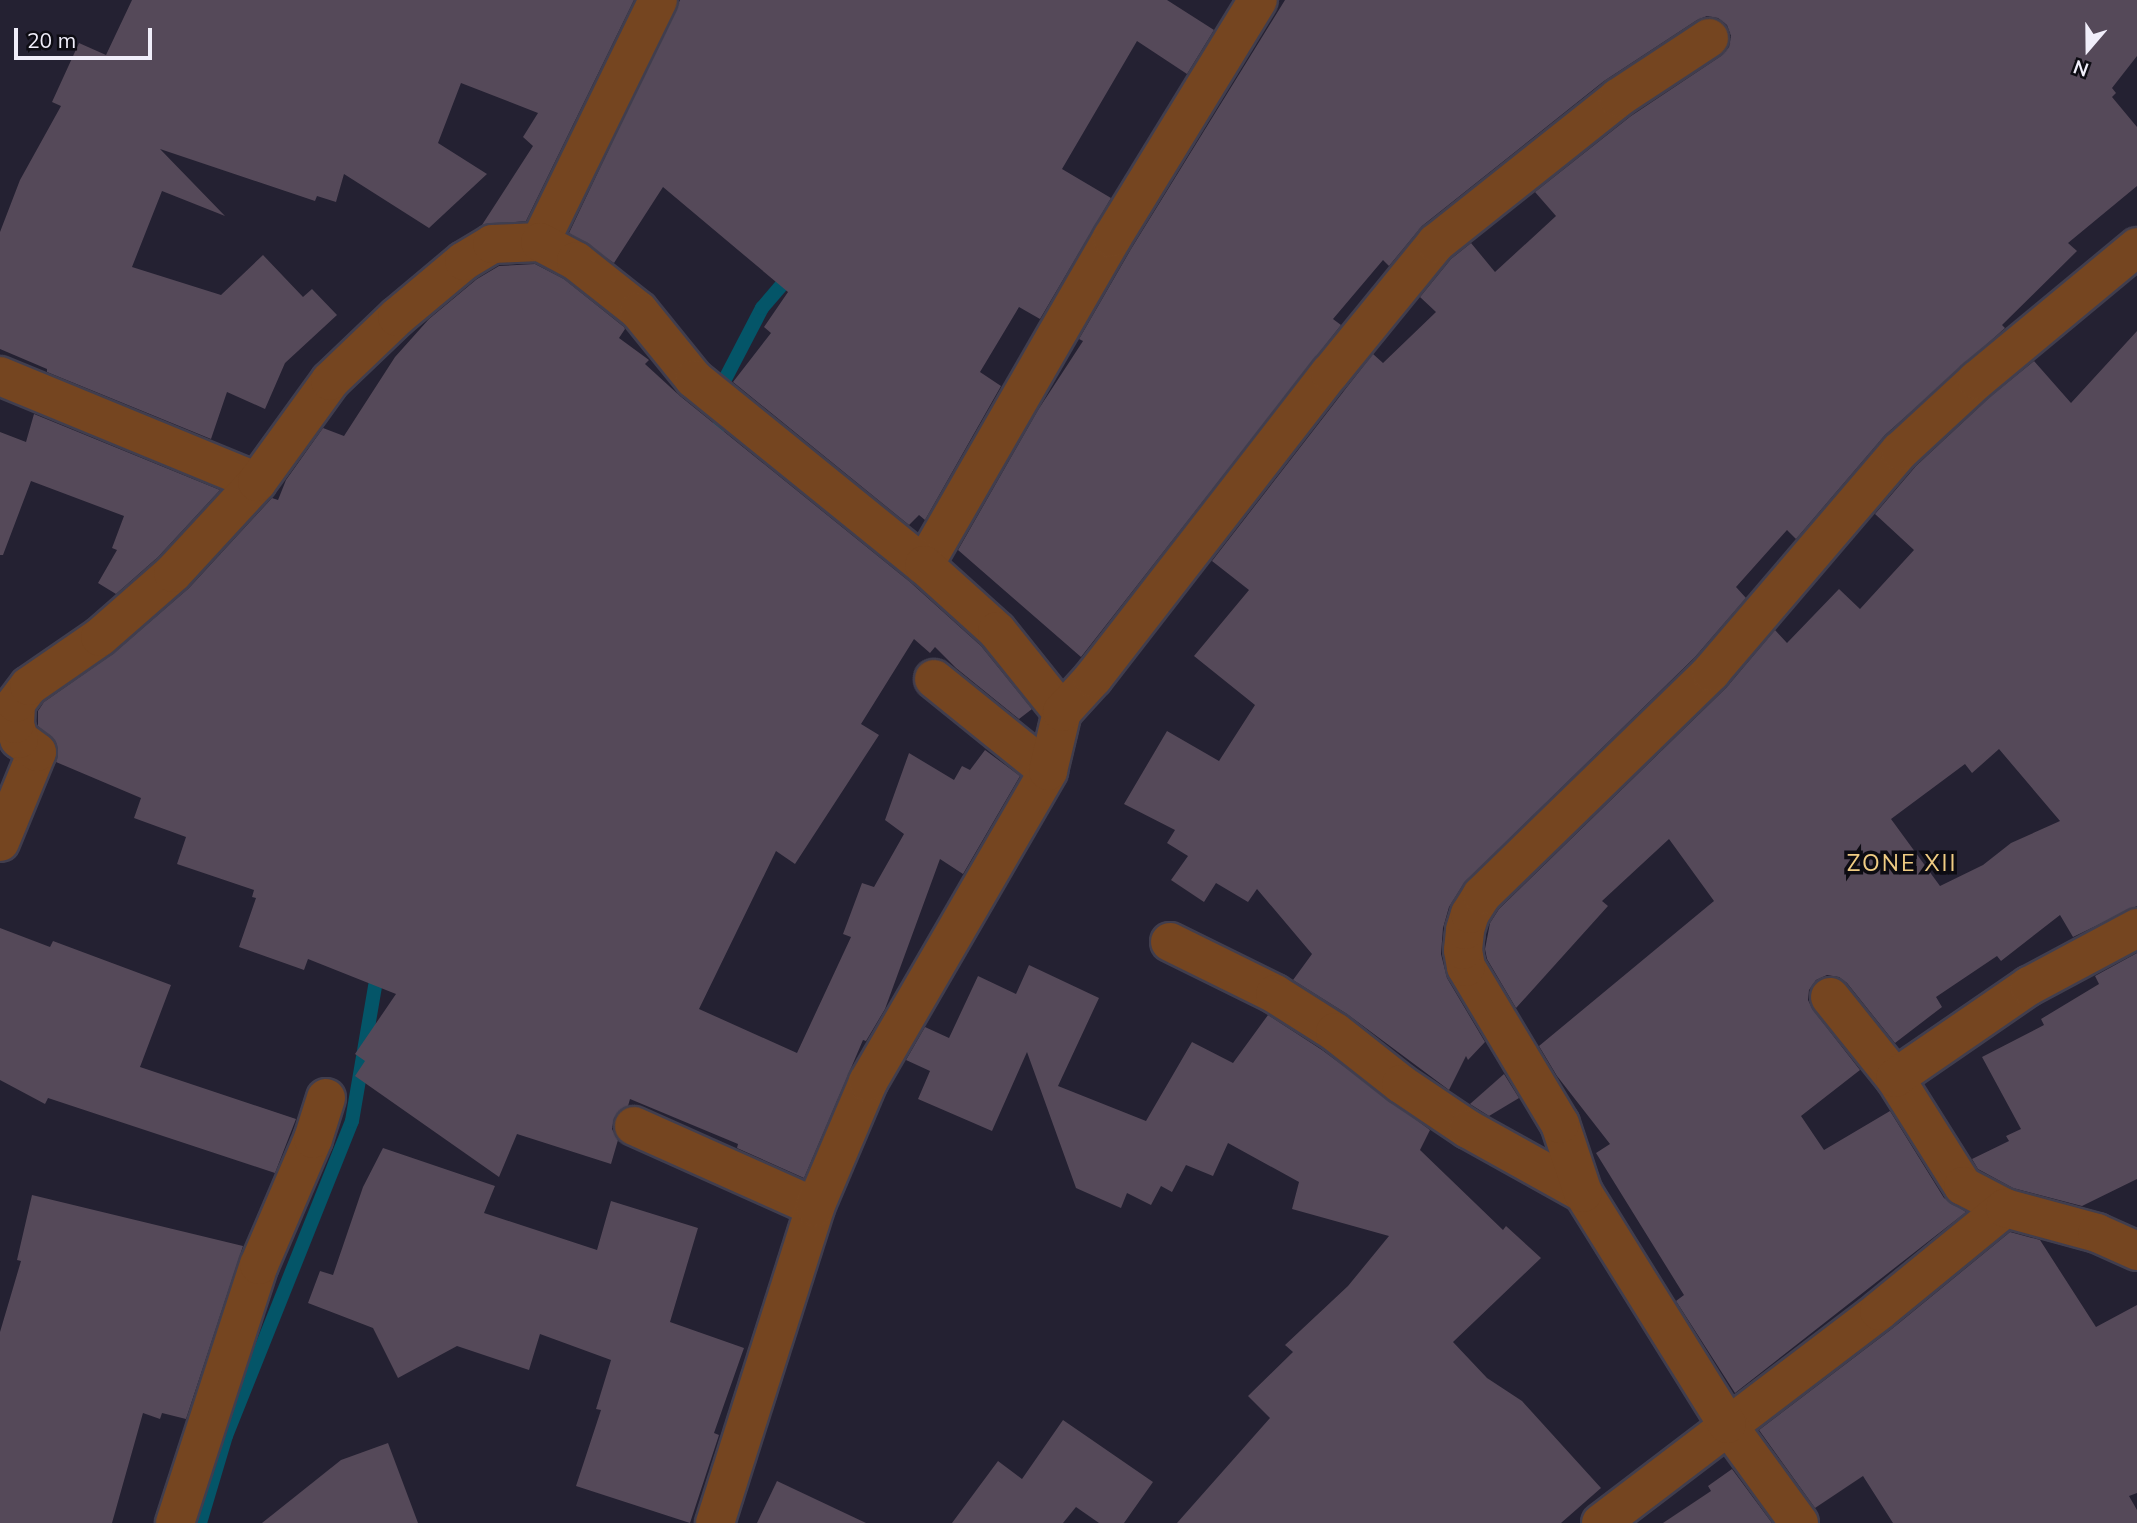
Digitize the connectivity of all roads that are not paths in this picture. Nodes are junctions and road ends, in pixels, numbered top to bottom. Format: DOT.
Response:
graph roads {
  1 [pos="657,0"];
  2 [pos="1258,0"];
  3 [pos="1709,38"];
  4 [pos="540,242"];
  5 [pos="2137,247"];
  6 [pos="0,376"];
  7 [pos="257,482"];
  8 [pos="924,565"];
  9 [pos="934,679"];
  10 [pos="1062,712"];
  11 [pos="1048,771"];
  12 [pos="0,842"];
  13 [pos="2137,928"];
  14 [pos="1170,942"];
  15 [pos="1830,997"];
  16 [pos="1895,1078"];
  17 [pos="326,1098"];
  18 [pos="634,1126"];
  19 [pos="1583,1193"];
  20 [pos="815,1207"];
  21 [pos="2005,1208"];
  22 [pos="2137,1251"];
  23 [pos="1727,1424"];
  24 [pos="175,1523"];
  25 [pos="715,1523"];
  26 [pos="1601,1523"];
  27 [pos="1799,1523"];
  1 -- 4 [label="street"];
  2 -- 8 [label="street"];
  3 -- 10 [label="street"];
  4 -- 7 [label="street"];
  4 -- 8 [label="street"];
  5 -- 19 [label="street"];
  6 -- 7 [label="street"];
  7 -- 12 [label="street"];
  8 -- 10 [label="street"];
  9 -- 11 [label="street"];
  10 -- 11 [label="street"];
  11 -- 20 [label="street"];
  13 -- 16 [label="street"];
  14 -- 19 [label="street"];
  15 -- 16 [label="street"];
  16 -- 21 [label="street"];
  17 -- 24 [label="street"];
  18 -- 20 [label="street"];
  19 -- 23 [label="street"];
  20 -- 25 [label="street"];
  21 -- 22 [label="street"];
  21 -- 23 [label="street"];
  23 -- 26 [label="street"];
  23 -- 27 [label="street"];
}
